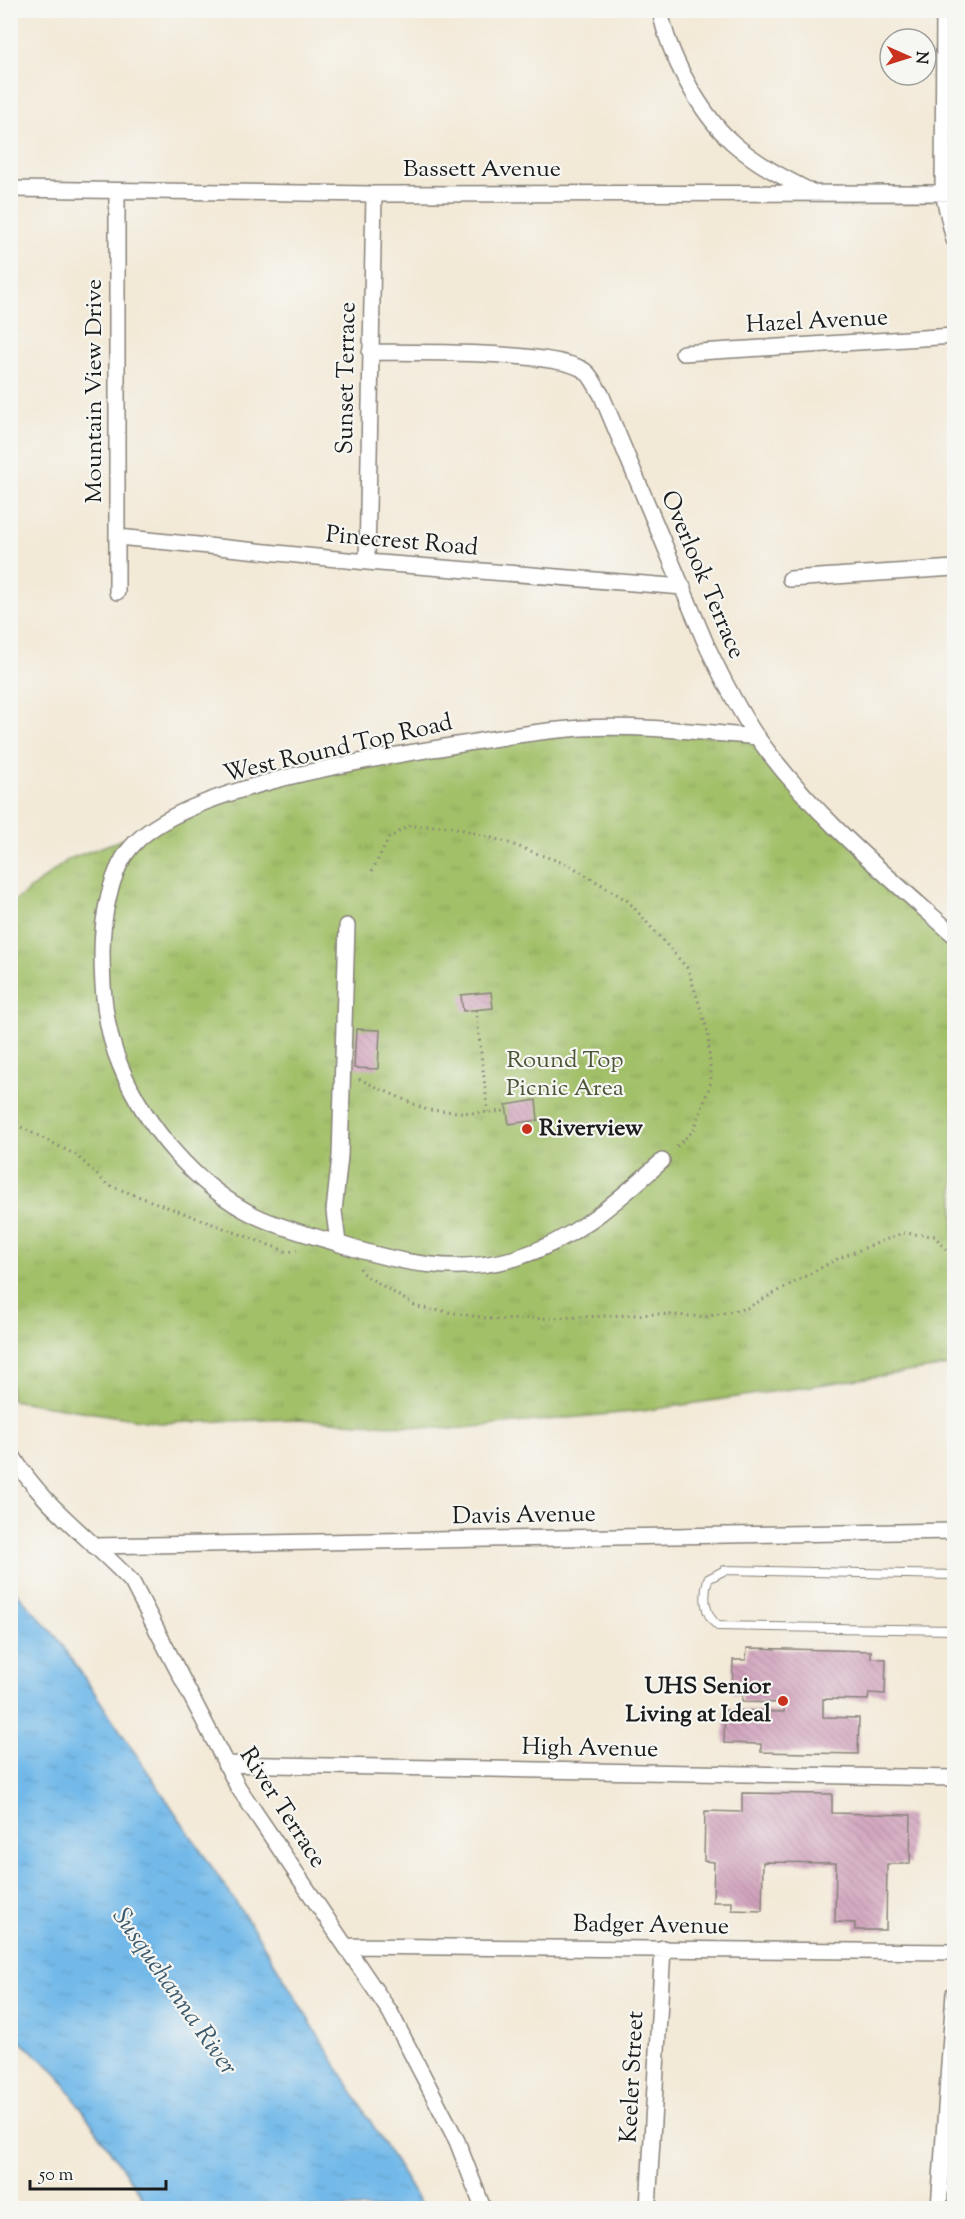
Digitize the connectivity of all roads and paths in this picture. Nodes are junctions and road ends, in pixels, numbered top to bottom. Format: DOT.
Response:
graph roads {
  1 [pos="660,10"];
  2 [pos="944,10"];
  3 [pos="10,189"];
  4 [pos="117,191"];
  5 [pos="815,193"];
  6 [pos="949,193"];
  7 [pos="374,194"];
  8 [pos="954,240"];
  9 [pos="954,336"];
  10 [pos="370,352"];
  11 [pos="683,352"];
  12 [pos="118,537"];
  13 [pos="368,562"];
  14 [pos="954,568"];
  15 [pos="790,579"];
  16 [pos="683,587"];
  17 [pos="117,592"];
  18 [pos="758,737"];
  19 [pos="372,871"];
  20 [pos="346,926"];
  21 [pos="954,935"];
  22 [pos="476,1010"];
  23 [pos="342,1069"];
  24 [pos="506,1111"];
  25 [pos="488,1112"];
  26 [pos="10,1113"];
  27 [pos="662,1161"];
  28 [pos="338,1243"];
  29 [pos="308,1248"];
  30 [pos="355,1249"];
  31 [pos="954,1261"];
  32 [pos="12,1455"];
  33 [pos="954,1530"];
  34 [pos="94,1546"];
  35 [pos="954,1575"];
  36 [pos="954,1630"];
  37 [pos="225,1764"];
  38 [pos="954,1778"];
  39 [pos="347,1946"];
  40 [pos="663,1948"];
  41 [pos="954,1952"];
  42 [pos="954,1993"];
  43 [pos="483,2208"];
  44 [pos="648,2208"];
  45 [pos="939,2208"];
  1 -- 5 [label="street"];
  2 -- 6 [label="street"];
  3 -- 4 [label="street, Bassett Avenue"];
  4 -- 7 [label="street, Bassett Avenue"];
  4 -- 12 [label="street, Mountain View Drive"];
  5 -- 6 [label="street, Bassett Avenue"];
  5 -- 7 [label="street, Bassett Avenue"];
  6 -- 8 [label="street"];
  7 -- 10 [label="street, Sunset Terrace"];
  9 -- 11 [label="street, Hazel Avenue"];
  10 -- 13 [label="street, Sunset Terrace"];
  10 -- 16 [label="street, Overlook Terrace"];
  12 -- 13 [label="street, Pinecrest Road"];
  12 -- 17 [label="street, Mountain View Drive"];
  13 -- 16 [label="street, Pinecrest Road"];
  14 -- 15 [label="street"];
  16 -- 18 [label="street, Overlook Terrace"];
  18 -- 21 [label="street, Overlook Terrace"];
  18 -- 28 [label="street, West Round Top Road"];
  19 -- 27 [label="path"];
  20 -- 23 [label="street"];
  22 -- 25 [label="path"];
  23 -- 25 [label="path"];
  23 -- 28 [label="street"];
  24 -- 25 [label="path"];
  26 -- 29 [label="path"];
  27 -- 30 [label="street, West Round Top Road"];
  28 -- 30 [label="street, West Round Top Road"];
  30 -- 31 [label="path"];
  32 -- 34 [label="street, River Terrace"];
  33 -- 34 [label="street, Davis Avenue"];
  34 -- 37 [label="street, River Terrace"];
  35 -- 36 [label="lane"];
  37 -- 38 [label="street, High Avenue"];
  37 -- 39 [label="street, River Terrace"];
  39 -- 40 [label="street, Badger Avenue"];
  39 -- 43 [label="street, River Terrace"];
  40 -- 41 [label="street, Badger Avenue"];
  40 -- 44 [label="street, Keeler Street"];
  42 -- 45 [label="street"];
}
